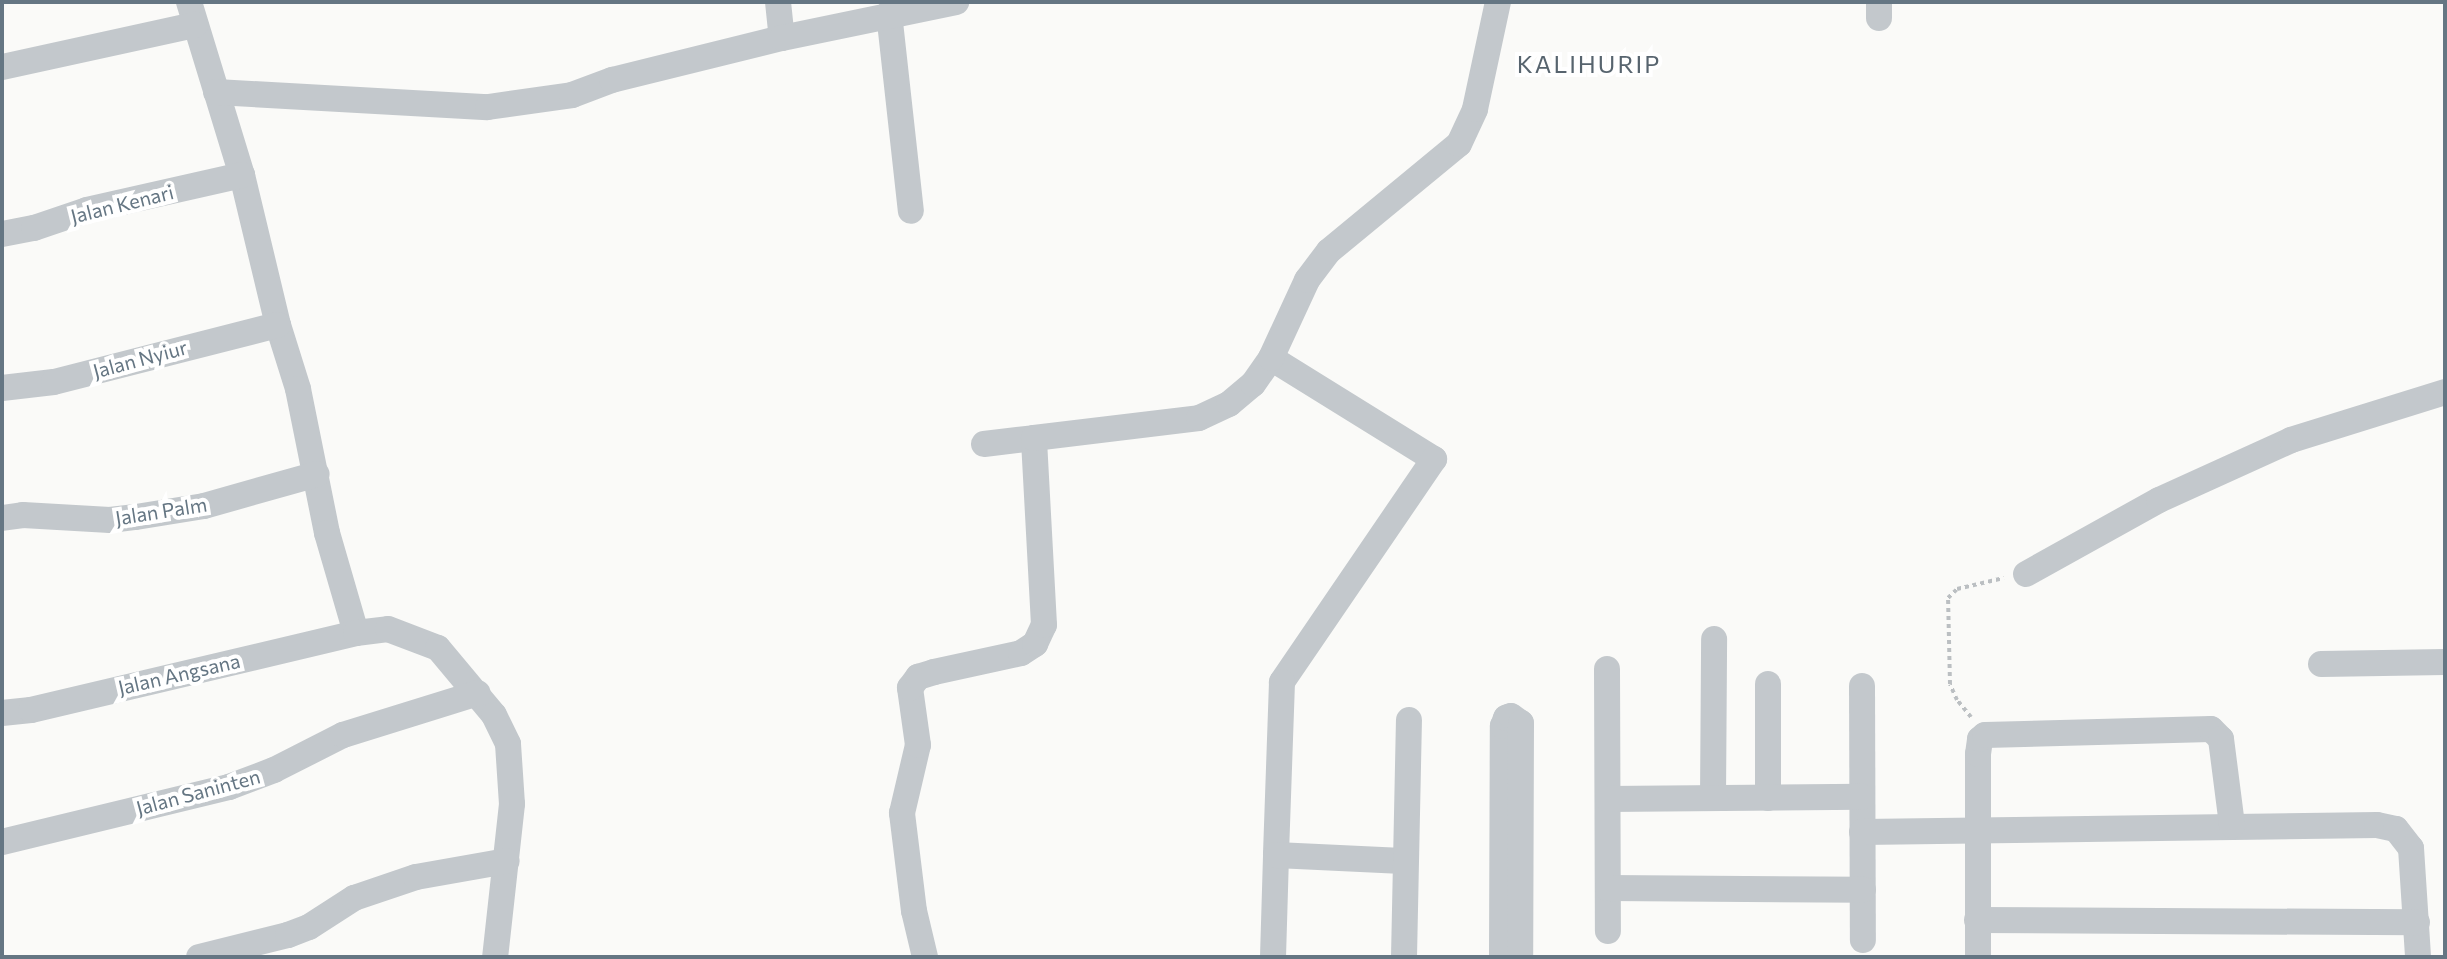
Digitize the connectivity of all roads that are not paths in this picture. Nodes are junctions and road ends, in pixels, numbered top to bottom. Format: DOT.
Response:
graph roads {
  1 [pos="778,2"];
  2 [pos="956,2"];
  3 [pos="1498,2"];
  4 [pos="898,9"];
  5 [pos="192,13"];
  6 [pos="782,38"];
  7 [pos="2,67"];
  8 [pos="216,92"];
  9 [pos="242,175"];
  10 [pos="911,211"];
  11 [pos="2,234"];
  12 [pos="278,325"];
  13 [pos="1271,358"];
  14 [pos="2,388"];
  15 [pos="2445,392"];
  16 [pos="1034,438"];
  17 [pos="984,444"];
  18 [pos="317,474"];
  19 [pos="2,518"];
  20 [pos="2026,574"];
  21 [pos="356,633"];
  22 [pos="1714,639"];
  23 [pos="2445,662"];
  24 [pos="2321,664"];
  25 [pos="1607,669"];
  26 [pos="1768,684"];
  27 [pos="1862,686"];
  28 [pos="478,693"];
  29 [pos="2,713"];
  30 [pos="1409,720"];
  31 [pos="1862,797"];
  32 [pos="1713,798"];
  33 [pos="1768,798"];
  34 [pos="1608,799"];
  35 [pos="2232,825"];
  36 [pos="1978,829"];
  37 [pos="1862,832"];
  38 [pos="2,842"];
  39 [pos="1276,855"];
  40 [pos="507,861"];
  41 [pos="1403,861"];
  42 [pos="1608,888"];
  43 [pos="1863,890"];
  44 [pos="1977,920"];
  45 [pos="2417,922"];
  46 [pos="1608,931"];
  47 [pos="1863,940"];
  48 [pos="199,957"];
  49 [pos="495,957"];
  50 [pos="925,957"];
  51 [pos="1273,957"];
  52 [pos="1404,957"];
  53 [pos="1502,957"];
  54 [pos="1520,957"];
  55 [pos="1978,957"];
  56 [pos="2418,957"];
  1 -- 6 [label="street"];
  2 -- 4 [label="street"];
  3 -- 13 [label="street"];
  4 -- 6 [label="street"];
  4 -- 10 [label="street"];
  5 -- 7 [label="street"];
  5 -- 8 [label="street"];
  6 -- 8 [label="street"];
  8 -- 9 [label="street"];
  9 -- 11 [label="street, Jalan Kenari"];
  9 -- 12 [label="street"];
  12 -- 14 [label="street, Jalan Nyiur"];
  12 -- 18 [label="street"];
  13 -- 16 [label="street"];
  13 -- 39 [label="street"];
  15 -- 20 [label="street"];
  16 -- 17 [label="street"];
  16 -- 50 [label="street"];
  18 -- 19 [label="street, Jalan Palm"];
  18 -- 21 [label="street"];
  21 -- 28 [label="street, Jalan Angsana"];
  21 -- 29 [label="street, Jalan Angsana"];
  22 -- 32 [label="street"];
  23 -- 24 [label="street"];
  25 -- 34 [label="street"];
  26 -- 33 [label="street"];
  27 -- 31 [label="street"];
  28 -- 38 [label="street, Jalan Saninten"];
  28 -- 40 [label="street, Jalan Angsana"];
  30 -- 41 [label="street"];
  31 -- 33 [label="street"];
  31 -- 37 [label="street"];
  32 -- 33 [label="street"];
  32 -- 34 [label="street"];
  34 -- 42 [label="street"];
  35 -- 36 [label="street"];
  35 -- 36 [label="street"];
  35 -- 45 [label="street"];
  36 -- 37 [label="street"];
  36 -- 44 [label="street"];
  37 -- 43 [label="street"];
  39 -- 41 [label="street"];
  39 -- 51 [label="street"];
  40 -- 48 [label="street"];
  40 -- 49 [label="street, Jalan Angsana"];
  41 -- 52 [label="street"];
  42 -- 43 [label="street"];
  42 -- 46 [label="street"];
  43 -- 47 [label="street"];
  44 -- 45 [label="street"];
  44 -- 55 [label="street"];
  45 -- 56 [label="street"];
  53 -- 54 [label="street"];
}
